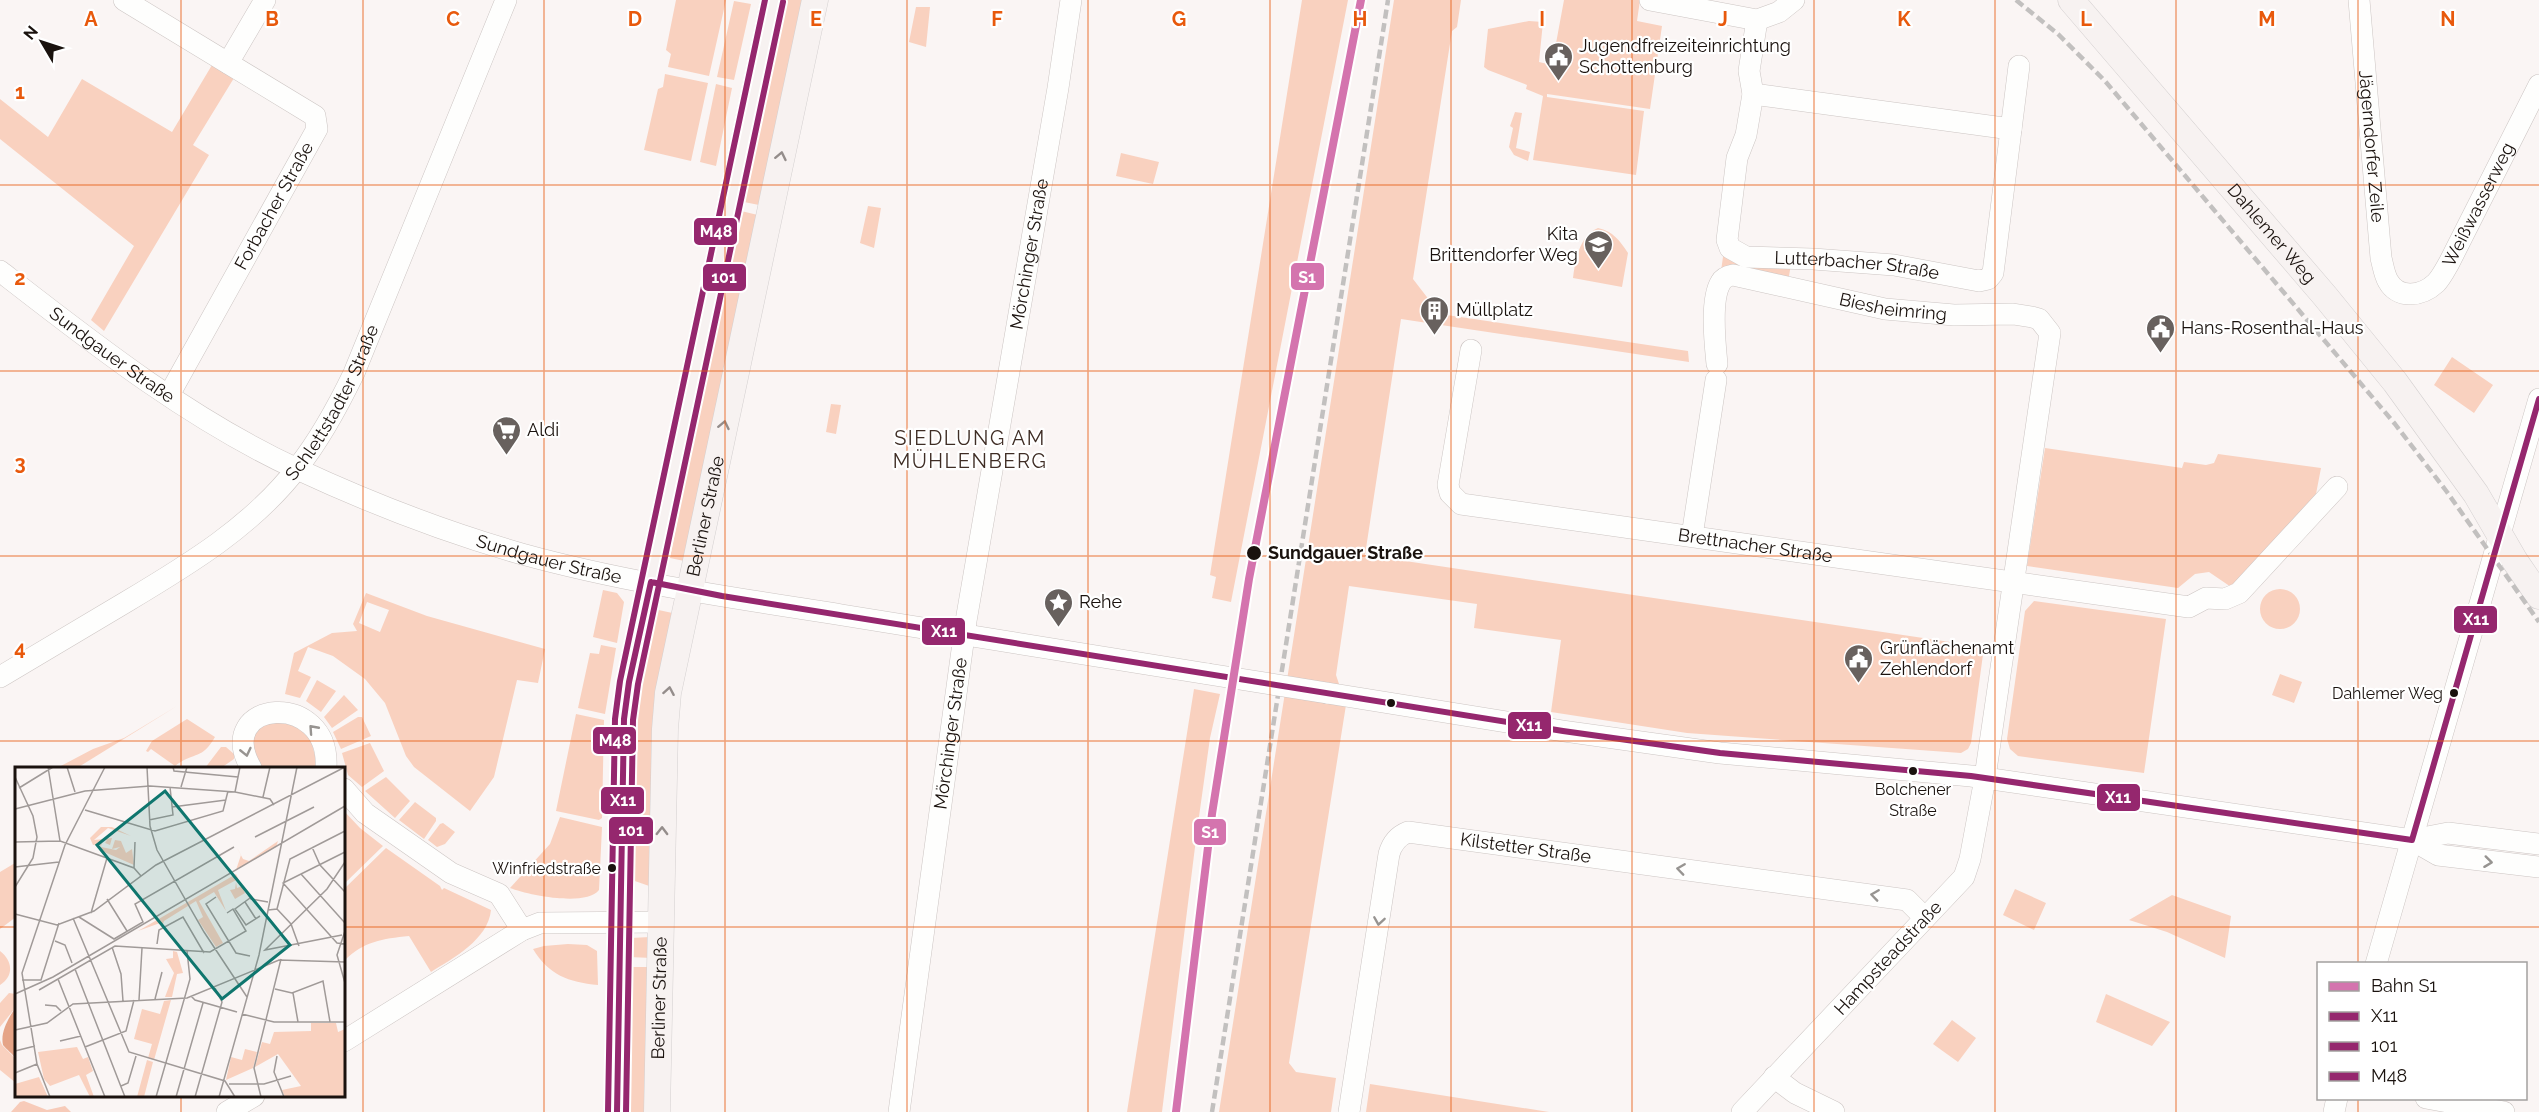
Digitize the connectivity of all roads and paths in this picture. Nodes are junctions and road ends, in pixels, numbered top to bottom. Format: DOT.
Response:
graph roads {
  1 [pos="124,0"];
  2 [pos="266,0"];
  3 [pos="506,0"];
  4 [pos="774,0"];
  5 [pos="814,0"];
  6 [pos="1071,0"];
  7 [pos="1650,0"];
  8 [pos="1794,0"];
  9 [pos="2071,0"];
  10 [pos="2359,0"];
  11 [pos="1757,20"];
  12 [pos="228,63"];
  13 [pos="2019,66"];
  14 [pos="2539,85"];
  15 [pos="1753,94"];
  16 [pos="2011,129"];
  17 [pos="0,271"];
  18 [pos="2395,290"];
  19 [pos="1471,350"];
  20 [pos="170,395"];
  21 [pos="2539,399"];
  22 [pos="297,469"];
  23 [pos="2337,487"];
  24 [pos="2499,535"];
  25 [pos="1692,536"];
  26 [pos="2013,581"];
  27 [pos="651,582"];
  28 [pos="689,591"];
  29 [pos="2539,596"];
  30 [pos="964,635"];
  31 [pos="0,678"];
  32 [pos="251,767"];
  33 [pos="326,767"];
  34 [pos="1984,778"];
  35 [pos="345,790"];
  36 [pos="2412,840"];
  37 [pos="2539,844"];
  38 [pos="2539,867"];
  39 [pos="1925,918"];
  40 [pos="621,921"];
  41 [pos="661,922"];
  42 [pos="522,930"];
  43 [pos="2376,962"];
  44 [pos="345,1040"];
  45 [pos="1774,1077"];
  46 [pos="251,1097"];
  47 [pos="2437,1100"];
  48 [pos="227,1112"];
  49 [pos="618,1112"];
  50 [pos="657,1112"];
  51 [pos="899,1112"];
  52 [pos="1349,1112"];
  53 [pos="1742,1112"];
  54 [pos="1834,1112"];
  55 [pos="2504,1112"];
  1 -- 12 [label="street, Forbacher Straße"];
  2 -- 12 [label="street"];
  3 -- 22 [label="street, Schlettstadter Straße"];
  4 -- 27 [label="main road"];
  28 -- 5 [label="main road, Berliner Straße, one-way"];
  6 -- 30 [label="street, Mörchinger Straße"];
  7 -- 11 [label="street"];
  8 -- 11 [label="street"];
  9 -- 24 [label="main road, Dahlemer Weg"];
  10 -- 18 [label="street, Jägerndorfer Zeile"];
  11 -- 15 [label="street, Lutterbacher Straße"];
  12 -- 20 [label="street, Forbacher Straße"];
  13 -- 16 [label="street, Lutterbacher Straße"];
  14 -- 18 [label="street, Weißwasserweg"];
  15 -- 16 [label="street"];
  15 -- 16 [label="street, Lutterbacher Straße"];
  17 -- 20 [label="street, Sundgauer Straße"];
  19 -- 25 [label="street, Brettnacher Straße"];
  20 -- 22 [label="street, Sundgauer Straße"];
  21 -- 24 [label="street"];
  22 -- 27 [label="street, Sundgauer Straße"];
  22 -- 31 [label="street, Schlettstadter Straße"];
  23 -- 26 [label="street, Brettnacher Straße"];
  24 -- 29 [label="main road, Dahlemer Weg"];
  24 -- 36 [label="street"];
  25 -- 26 [label="street, Brettnacher Straße"];
  25 -- 26 [label="street, Biesheimring"];
  26 -- 34 [label="street"];
  27 -- 28 [label="street, Sundgauer Straße"];
  27 -- 40 [label="main road"];
  28 -- 30 [label="street, Sundgauer Straße"];
  41 -- 28 [label="main road, Berliner Straße, one-way"];
  30 -- 34 [label="street, Sundgauer Straße, bridge"];
  30 -- 51 [label="street, Mörchinger Straße"];
  33 -- 32 [label="street, one-way"];
  34 -- 36 [label="street, Sundgauer Straße"];
  34 -- 39 [label="street, Hampsteadstraße"];
  35 -- 42 [label="street"];
  36 -- 37 [label="street, Sundgauer Straße"];
  36 -- 38 [label="street, Sundgauer Straße, one-way"];
  36 -- 43 [label="street"];
  39 -- 45 [label="street, Hampsteadstraße"];
  39 -- 52 [label="street, Kilstetter Straße, one-way"];
  40 -- 41 [label="street"];
  40 -- 42 [label="street"];
  40 -- 49 [label="main road"];
  41 -- 50 [label="main road, Berliner Straße"];
  42 -- 44 [label="street"];
  45 -- 53 [label="street, Hampsteadstraße"];
  45 -- 54 [label="street"];
  46 -- 48 [label="street"];
  47 -- 55 [label="street"];
}
